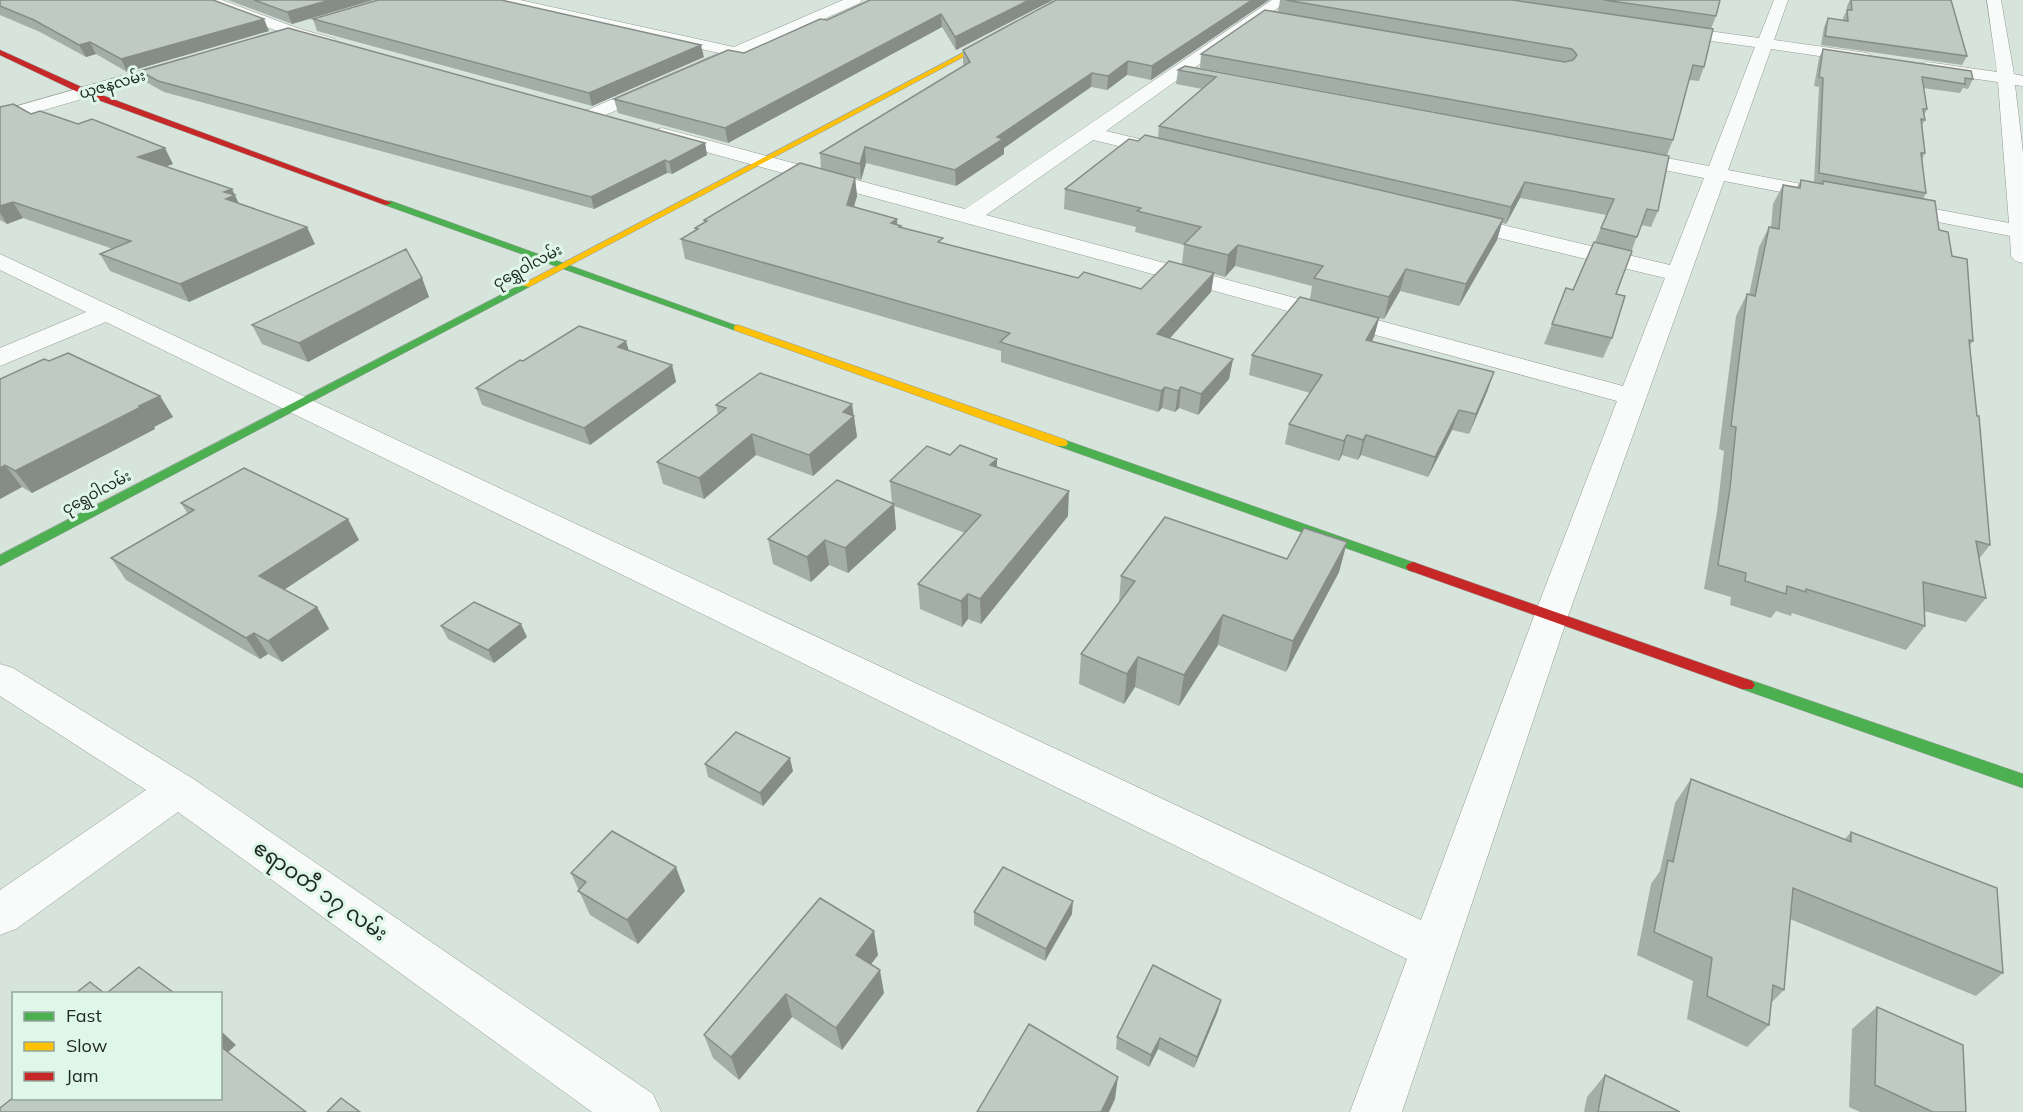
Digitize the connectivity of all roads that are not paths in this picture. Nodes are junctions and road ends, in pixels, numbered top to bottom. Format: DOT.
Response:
graph roads {
  1 [pos="208,0"];
  2 [pos="500,0"];
  3 [pos="855,0"];
  4 [pos="1069,0"];
  5 [pos="1282,0"];
  6 [pos="1781,0"];
  7 [pos="1994,0"];
  8 [pos="1260,15"];
  9 [pos="1283,20"];
  10 [pos="323,22"];
  11 [pos="1649,27"];
  12 [pos="291,31"];
  13 [pos="268,38"];
  14 [pos="1764,44"];
  15 [pos="349,47"];
  16 [pos="0,52"];
  17 [pos="735,52"];
  18 [pos="199,58"];
  19 [pos="1879,60"];
  20 [pos="1914,65"];
  21 [pos="1180,71"];
  22 [pos="1204,75"];
  23 [pos="2014,79"];
  24 [pos="85,92"];
  25 [pos="569,108"];
  26 [pos="592,115"];
  27 [pos="0,117"];
  28 [pos="1090,133"];
  29 [pos="1600,152"];
  30 [pos="1194,158"];
  31 [pos="761,161"];
  32 [pos="1716,174"];
  33 [pos="1845,198"];
  34 [pos="1868,202"];
  35 [pos="1437,216"];
  36 [pos="969,217"];
  37 [pos="2021,231"];
  38 [pos="2023,256"];
  39 [pos="0,261"];
  40 [pos="562,266"];
  41 [pos="1679,274"];
  42 [pos="106,313"];
  43 [pos="0,358"];
  44 [pos="1633,397"];
  45 [pos="297,405"];
  46 [pos="0,561"];
  47 [pos="1551,616"];
  48 [pos="0,678"];
  49 [pos="2023,781"];
  50 [pos="178,790"];
  51 [pos="0,915"];
  52 [pos="1434,949"];
  53 [pos="635,1112"];
  54 [pos="1376,1112"];
  1 -- 12 [label="street"];
  2 -- 17 [label="street"];
  3 -- 17 [label="street"];
  4 -- 31 [label="street, ငုရွှေဝါလမ်း"];
  5 -- 8 [label="street"];
  6 -- 14 [label="street"];
  7 -- 23 [label="street"];
  8 -- 9 [label="street"];
  8 -- 21 [label="street"];
  10 -- 12 [label="street"];
  11 -- 14 [label="street"];
  12 -- 13 [label="street"];
  12 -- 15 [label="street"];
  14 -- 19 [label="street"];
  14 -- 32 [label="street"];
  16 -- 24 [label="street"];
  17 -- 26 [label="street"];
  18 -- 24 [label="street, ယုဇနလမ်း"];
  20 -- 23 [label="street"];
  21 -- 22 [label="street"];
  21 -- 28 [label="street"];
  23 -- 37 [label="street"];
  24 -- 27 [label="street, ယုဇနလမ်း"];
  24 -- 40 [label="street"];
  25 -- 26 [label="street"];
  26 -- 31 [label="street"];
  28 -- 30 [label="street"];
  28 -- 36 [label="street"];
  29 -- 32 [label="street"];
  31 -- 36 [label="street"];
  31 -- 40 [label="street, ငုရွှေဝါလမ်း"];
  32 -- 33 [label="street"];
  32 -- 41 [label="street"];
  34 -- 37 [label="street"];
  35 -- 41 [label="street"];
  36 -- 44 [label="street"];
  37 -- 38 [label="street"];
  39 -- 42 [label="street"];
  40 -- 45 [label="street, ငုရွှေဝါလမ်း"];
  40 -- 47 [label="street"];
  41 -- 44 [label="street"];
  42 -- 43 [label="street"];
  42 -- 45 [label="street"];
  44 -- 47 [label="street"];
  45 -- 46 [label="street, ငုရွှေဝါလမ်း"];
  45 -- 52 [label="street"];
  47 -- 49 [label="street"];
  47 -- 52 [label="street"];
  48 -- 50 [label="street, ဧရာဝတီ ၁၇ လမ်း"];
  50 -- 51 [label="street"];
  50 -- 53 [label="street, ဧရာဝတီ ၁၇ လမ်း"];
  52 -- 54 [label="street"];
}
